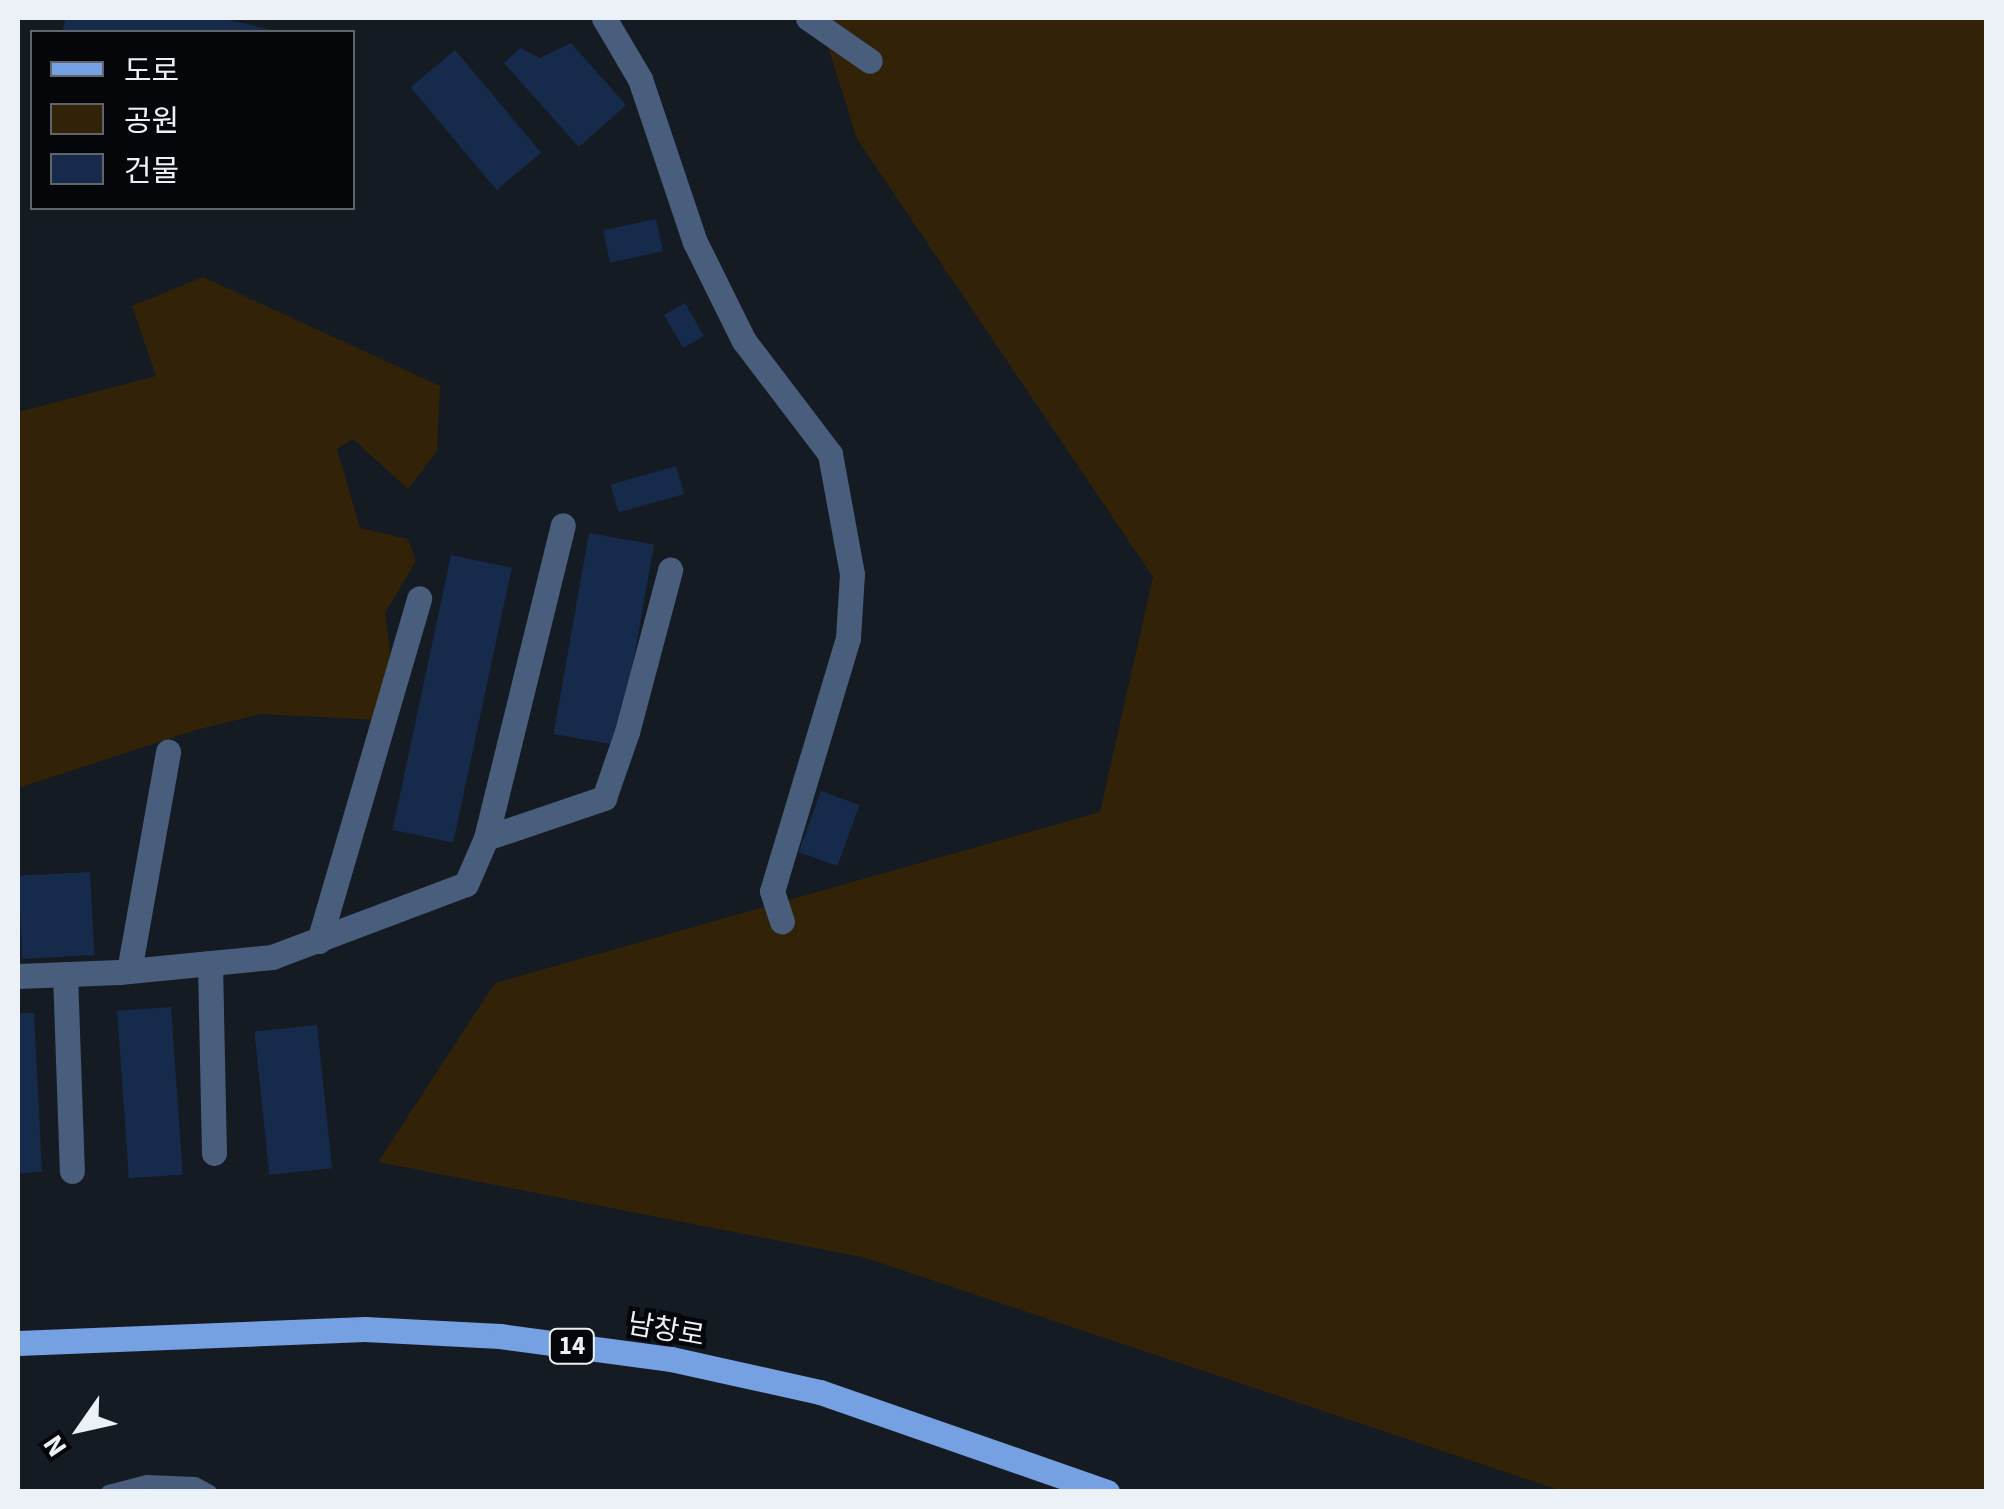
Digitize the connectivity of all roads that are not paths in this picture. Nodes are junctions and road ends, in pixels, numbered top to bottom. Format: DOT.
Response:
graph roads {
  1 [pos="604,18"];
  2 [pos="808,18"];
  3 [pos="870,61"];
  4 [pos="563,525"];
  5 [pos="670,570"];
  6 [pos="419,598"];
  7 [pos="168,750"];
  8 [pos="486,838"];
  9 [pos="782,921"];
  10 [pos="318,942"];
  11 [pos="210,963"];
  12 [pos="129,971"];
  13 [pos="66,974"];
  14 [pos="18,976"];
  15 [pos="214,1153"];
  16 [pos="72,1170"];
  17 [pos="18,1343"];
  18 [pos="108,1492"];
  19 [pos="210,1492"];
  20 [pos="1106,1492"];
  1 -- 9 [label="street"];
  2 -- 3 [label="street"];
  4 -- 8 [label="street"];
  5 -- 8 [label="street"];
  6 -- 10 [label="street"];
  7 -- 12 [label="street"];
  8 -- 10 [label="street"];
  10 -- 11 [label="street"];
  11 -- 12 [label="street"];
  11 -- 15 [label="street"];
  12 -- 13 [label="street"];
  13 -- 14 [label="street"];
  13 -- 16 [label="street"];
  17 -- 20 [label="main road, 남창로 / 14"];
  18 -- 19 [label="lane"];
}
